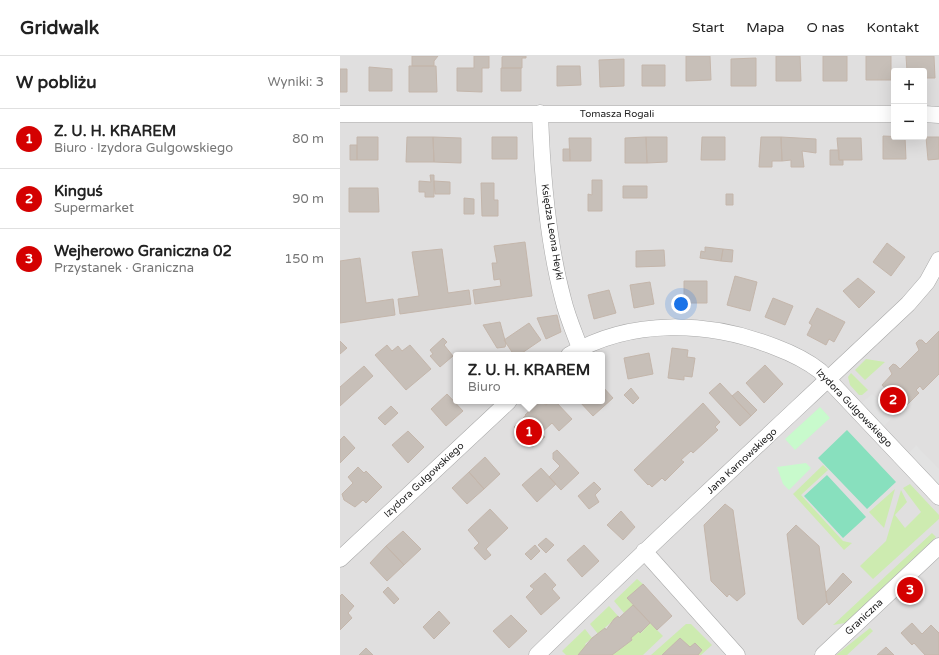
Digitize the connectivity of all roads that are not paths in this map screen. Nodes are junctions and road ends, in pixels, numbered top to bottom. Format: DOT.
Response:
graph roads {
  1 [pos="540,113"];
  2 [pos="340,114"];
  3 [pos="891,114"];
  4 [pos="927,114"];
  5 [pos="939,114"];
  6 [pos="939,260"];
  7 [pos="574,352"];
  8 [pos="828,380"];
  9 [pos="506,404"];
  10 [pos="939,498"];
  11 [pos="939,546"];
  12 [pos="644,551"];
  13 [pos="340,559"];
  14 [pos="538,655"];
  15 [pos="737,655"];
  16 [pos="823,655"];
  1 -- 2 [label="street, Tomasza Rogali"];
  1 -- 3 [label="street, Tomasza Rogali"];
  1 -- 7 [label="street, Księdza Leona Heyki"];
  4 -- 5 [label="street"];
  6 -- 8 [label="street, Jana Karnowskiego"];
  7 -- 8 [label="street, Izydora Gulgowskiego"];
  8 -- 10 [label="street, Izydora Gulgowskiego"];
  8 -- 12 [label="street, Jana Karnowskiego"];
  9 -- 13 [label="street, Izydora Gulgowskiego"];
  11 -- 16 [label="street, Graniczna"];
  12 -- 14 [label="street, Jana Karnowskiego"];
  12 -- 15 [label="street"];
}
